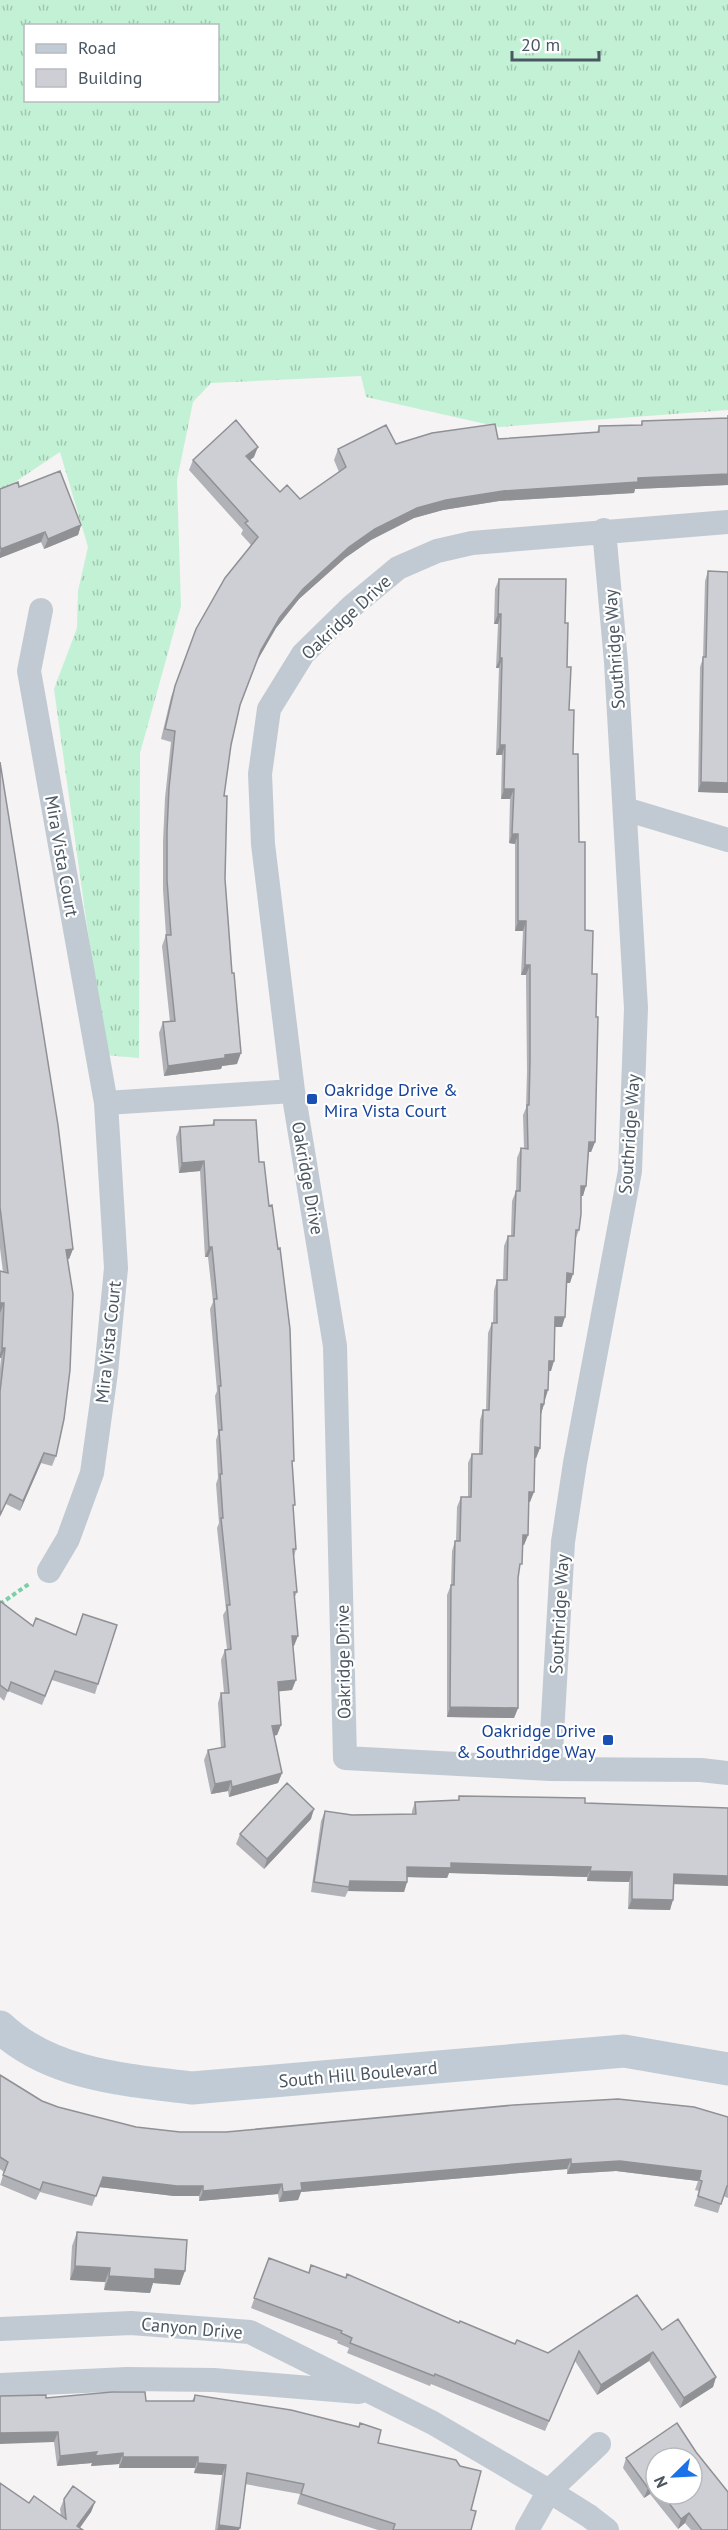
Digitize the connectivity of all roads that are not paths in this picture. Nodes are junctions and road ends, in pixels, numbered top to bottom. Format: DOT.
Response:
graph roads {
  1 [pos="728,522"];
  2 [pos="604,530"];
  3 [pos="40,610"];
  4 [pos="625,809"];
  5 [pos="728,840"];
  6 [pos="293,1090"];
  7 [pos="106,1103"];
  8 [pos="49,1571"];
  9 [pos="550,1768"];
  10 [pos="728,1773"];
  11 [pos="0,2027"];
  12 [pos="728,2069"];
  13 [pos="0,2329"];
  14 [pos="0,2385"];
  15 [pos="371,2393"];
  16 [pos="599,2444"];
  17 [pos="549,2491"];
  18 [pos="527,2530"];
  19 [pos="607,2530"];
  1 -- 2 [label="street, Oakridge Drive"];
  2 -- 4 [label="street, Southridge Way"];
  2 -- 6 [label="street, Oakridge Drive"];
  3 -- 7 [label="street, Mira Vista Court"];
  4 -- 5 [label="street"];
  4 -- 9 [label="street, Southridge Way"];
  6 -- 7 [label="street"];
  6 -- 9 [label="street, Oakridge Drive"];
  7 -- 8 [label="street, Mira Vista Court"];
  9 -- 10 [label="street, Oakridge Drive"];
  11 -- 12 [label="street, South Hill Boulevard"];
  13 -- 15 [label="street, Canyon Drive"];
  14 -- 15 [label="street, Canyon Drive"];
  15 -- 17 [label="street, Canyon Drive"];
  16 -- 17 [label="street"];
  17 -- 18 [label="street"];
  17 -- 19 [label="street, Canyon Drive"];
}
